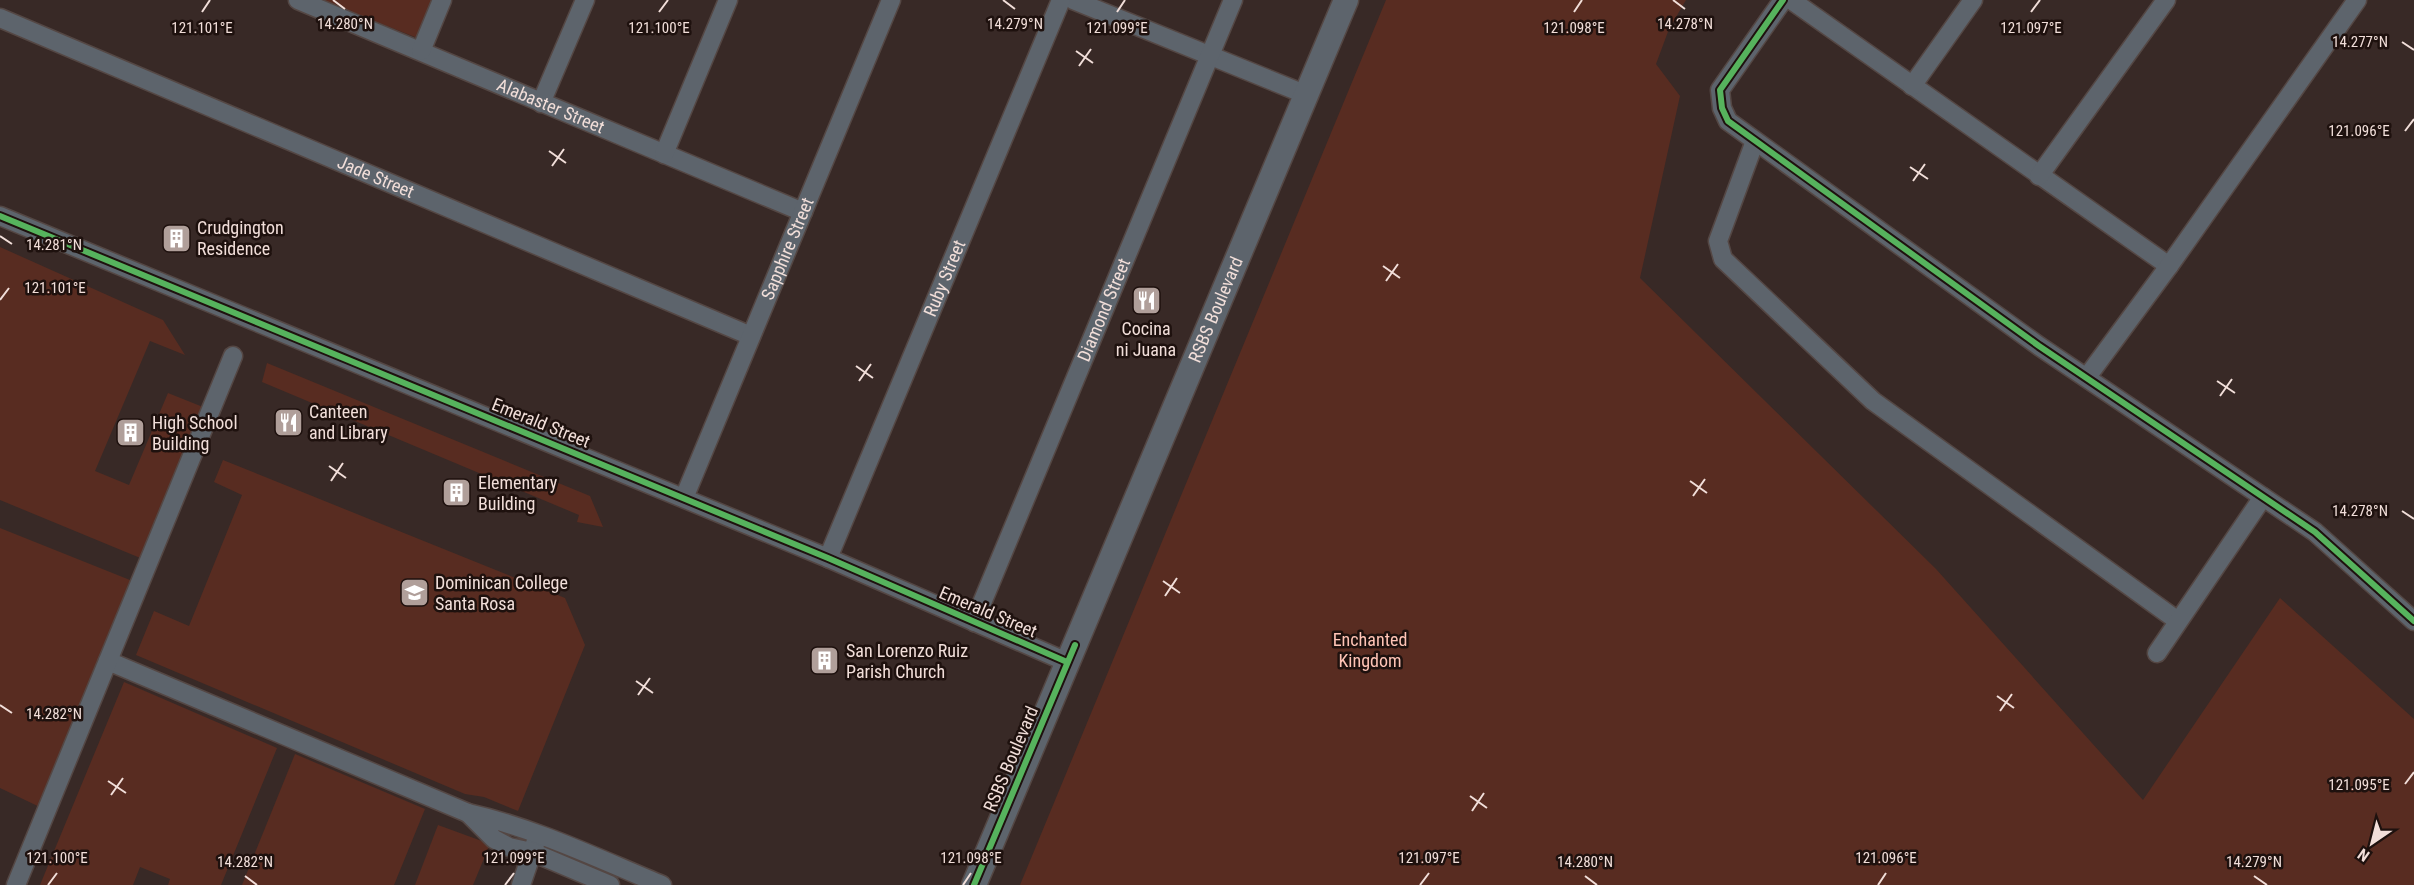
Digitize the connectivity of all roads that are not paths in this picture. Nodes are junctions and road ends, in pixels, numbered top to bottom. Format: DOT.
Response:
graph roads {
  1 [pos="298,0"];
  2 [pos="442,0"];
  3 [pos="585,0"];
  4 [pos="728,0"];
  5 [pos="891,0"];
  6 [pos="1061,0"];
  7 [pos="1073,0"];
  8 [pos="1233,0"];
  9 [pos="1346,0"];
  10 [pos="1783,0"];
  11 [pos="1791,0"];
  12 [pos="1973,0"];
  13 [pos="2166,0"];
  14 [pos="2357,0"];
  15 [pos="0,18"];
  16 [pos="421,51"];
  17 [pos="1209,55"];
  18 [pos="1912,86"];
  19 [pos="1307,95"];
  20 [pos="541,103"];
  21 [pos="1755,141"];
  22 [pos="664,154"];
  23 [pos="2039,176"];
  24 [pos="803,212"];
  25 [pos="0,216"];
  26 [pos="2169,266"];
  27 [pos="751,336"];
  28 [pos="233,356"];
  29 [pos="2087,377"];
  30 [pos="2262,496"];
  31 [pos="684,498"];
  32 [pos="828,558"];
  33 [pos="2178,621"];
  34 [pos="2414,621"];
  35 [pos="974,622"];
  36 [pos="2157,653"];
  37 [pos="108,661"];
  38 [pos="1067,662"];
  39 [pos="468,813"];
  40 [pos="538,834"];
  41 [pos="532,852"];
  42 [pos="525,884"];
  43 [pos="16,885"];
  44 [pos="610,885"];
  45 [pos="662,885"];
  46 [pos="974,885"];
  1 -- 16 [label="street, Alabaster Street"];
  2 -- 16 [label="street"];
  3 -- 20 [label="street"];
  4 -- 22 [label="street"];
  5 -- 24 [label="street, Sapphire Street"];
  6 -- 32 [label="street, Ruby Street"];
  7 -- 17 [label="street"];
  8 -- 17 [label="street, Diamond Street"];
  9 -- 19 [label="street, RSBS Boulevard"];
  10 -- 21 [label="street"];
  11 -- 18 [label="street"];
  12 -- 18 [label="street"];
  13 -- 23 [label="street"];
  14 -- 26 [label="street"];
  15 -- 27 [label="street, Jade Street"];
  16 -- 20 [label="street, Alabaster Street"];
  17 -- 19 [label="street"];
  17 -- 35 [label="street, Diamond Street"];
  18 -- 23 [label="street"];
  19 -- 38 [label="street, RSBS Boulevard"];
  20 -- 22 [label="street, Alabaster Street"];
  21 -- 29 [label="street"];
  21 -- 33 [label="street"];
  22 -- 24 [label="street, Alabaster Street"];
  23 -- 26 [label="street"];
  24 -- 27 [label="street, Sapphire Street"];
  25 -- 31 [label="street, Emerald Street"];
  26 -- 29 [label="street"];
  27 -- 31 [label="street, Sapphire Street"];
  28 -- 37 [label="street"];
  29 -- 30 [label="street"];
  30 -- 33 [label="street"];
  30 -- 34 [label="street"];
  31 -- 32 [label="street, Emerald Street"];
  32 -- 35 [label="street, Emerald Street"];
  33 -- 36 [label="street"];
  35 -- 38 [label="street, Emerald Street"];
  37 -- 39 [label="street"];
  37 -- 43 [label="street"];
  38 -- 46 [label="street, RSBS Boulevard"];
  39 -- 40 [label="street"];
  39 -- 41 [label="street"];
  40 -- 41 [label="street"];
  40 -- 45 [label="street"];
  41 -- 42 [label="street"];
  41 -- 44 [label="street"];
}
